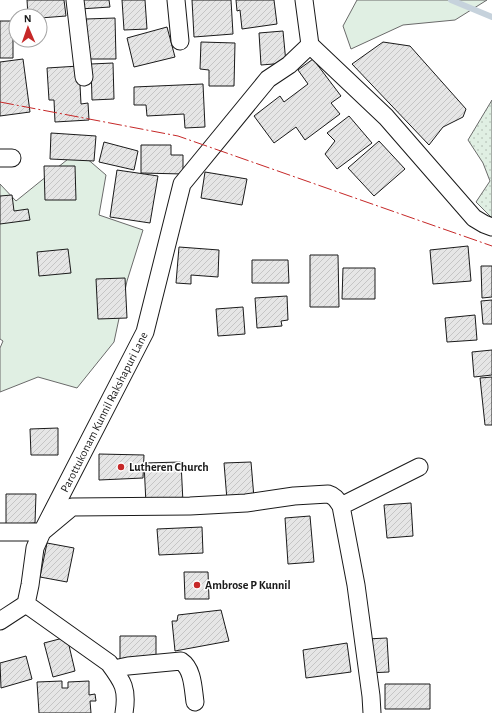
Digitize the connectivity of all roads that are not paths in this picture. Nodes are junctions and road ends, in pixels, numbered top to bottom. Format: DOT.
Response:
graph roads {
  1 [pos="75,0"];
  2 [pos="176,0"];
  3 [pos="304,0"];
  4 [pos="180,42"];
  5 [pos="310,45"];
  6 [pos="84,77"];
  7 [pos="492,227"];
  8 [pos="419,467"];
  9 [pos="341,506"];
  10 [pos="0,532"];
  11 [pos="42,532"];
  12 [pos="26,604"];
  13 [pos="0,621"];
  14 [pos="114,669"];
  15 [pos="195,702"];
  16 [pos="124,713"];
  17 [pos="372,713"];
  1 -- 6 [label="street"];
  2 -- 4 [label="street"];
  3 -- 5 [label="street"];
  5 -- 7 [label="street"];
  5 -- 11 [label="street, Parottukonam Kunnil Rakshapuri Lane"];
  8 -- 9 [label="street"];
  9 -- 11 [label="street"];
  9 -- 17 [label="street"];
  10 -- 11 [label="street"];
  11 -- 12 [label="street, Parottukonam Kunnil Rakshapuri Lane"];
  12 -- 13 [label="street"];
  12 -- 14 [label="street"];
  14 -- 15 [label="street"];
  14 -- 16 [label="street"];
}
